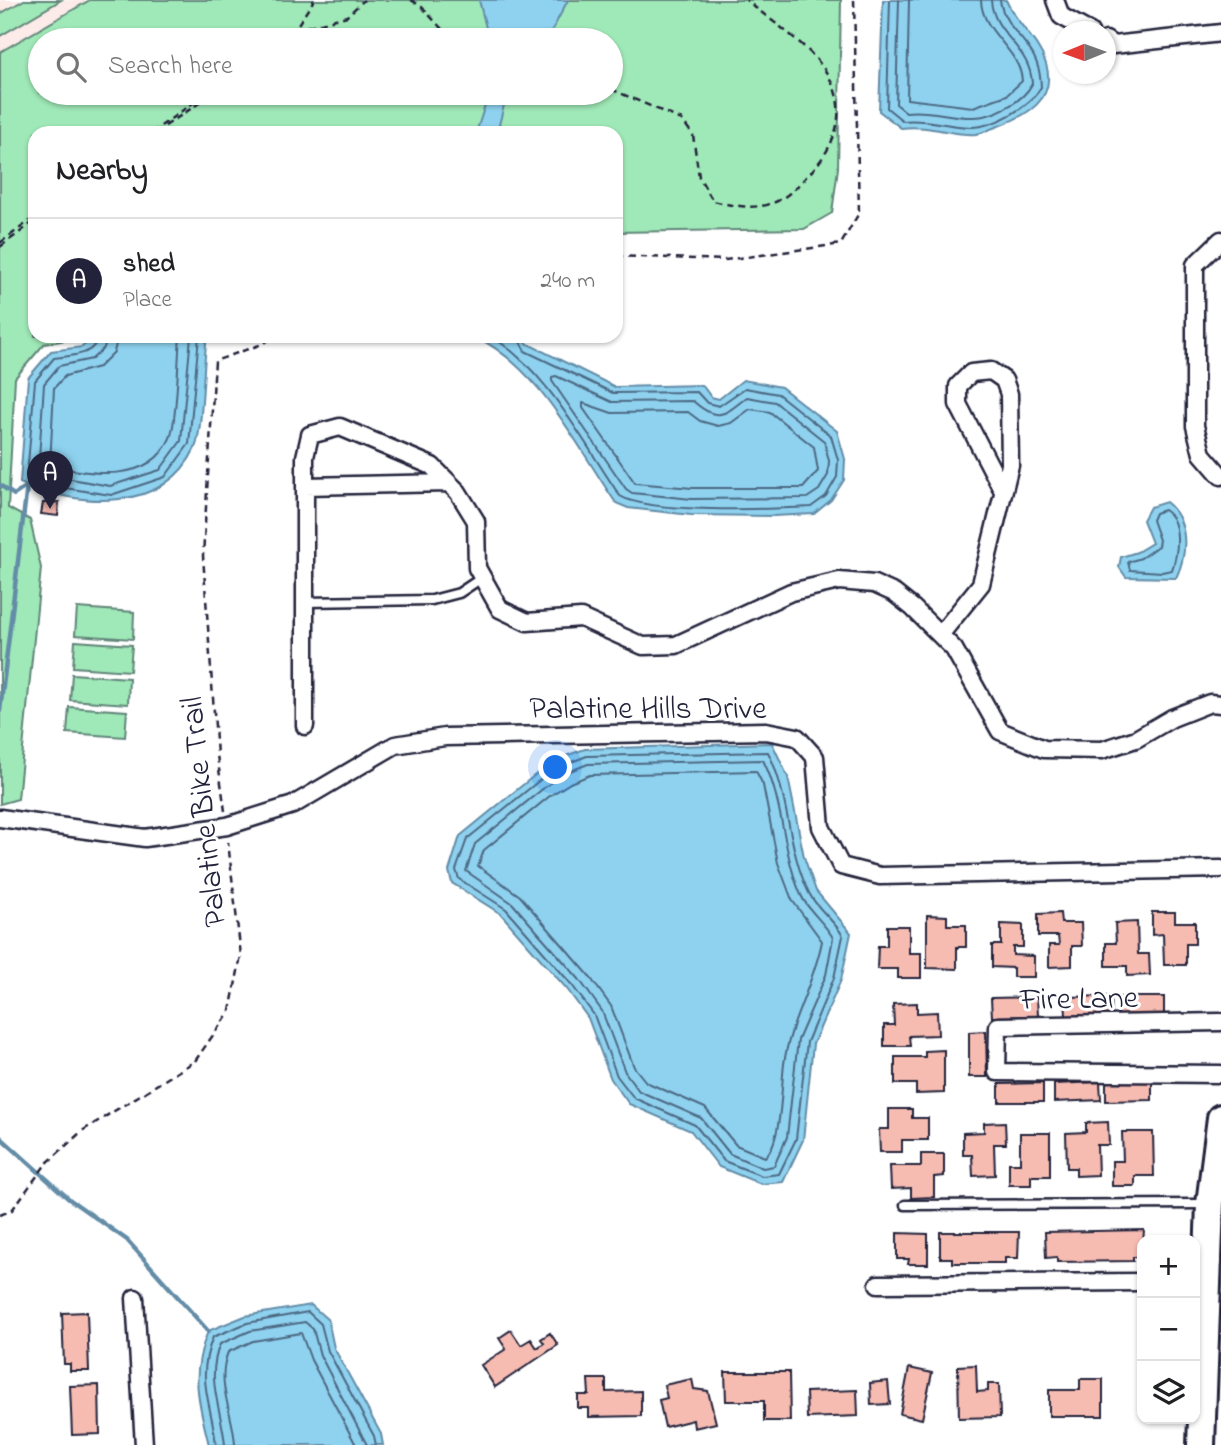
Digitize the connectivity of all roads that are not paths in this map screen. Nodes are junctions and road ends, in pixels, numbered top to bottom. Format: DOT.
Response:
graph roads {
  1 [pos="1055,0"];
  2 [pos="1070,21"];
  3 [pos="1221,33"];
  4 [pos="1116,45"];
  5 [pos="1221,240"];
  6 [pos="1221,476"];
  7 [pos="449,483"];
  8 [pos="305,486"];
  9 [pos="1003,491"];
  10 [pos="482,577"];
  11 [pos="305,602"];
  12 [pos="940,635"];
  13 [pos="1221,704"];
  14 [pos="304,726"];
  15 [pos="0,818"];
  16 [pos="1221,869"];
  17 [pos="1221,1022"];
  18 [pos="1221,1074"];
  19 [pos="1221,1118"];
  20 [pos="1210,1203"];
  21 [pos="905,1205"];
  22 [pos="1208,1262"];
  23 [pos="1137,1282"];
  24 [pos="877,1284"];
  25 [pos="135,1298"];
  26 [pos="1212,1355"];
  27 [pos="144,1445"];
  28 [pos="1201,1445"];
  1 -- 2 [label="street"];
  3 -- 4 [label="street"];
  5 -- 6 [label="street"];
  7 -- 8 [label="street"];
  7 -- 8 [label="street"];
  7 -- 10 [label="street"];
  8 -- 11 [label="street"];
  9 -- 9 [label="street"];
  9 -- 12 [label="street"];
  10 -- 11 [label="lane"];
  10 -- 12 [label="street"];
  11 -- 14 [label="street"];
  12 -- 13 [label="street"];
  15 -- 16 [label="street, Palatine Hills Drive"];
  17 -- 18 [label="street, Fire Lane"];
  19 -- 20 [label="main road"];
  20 -- 21 [label="lane"];
  20 -- 22 [label="main road"];
  22 -- 26 [label="main road"];
  23 -- 24 [label="street"];
  25 -- 27 [label="street"];
  26 -- 28 [label="main road"];
}
